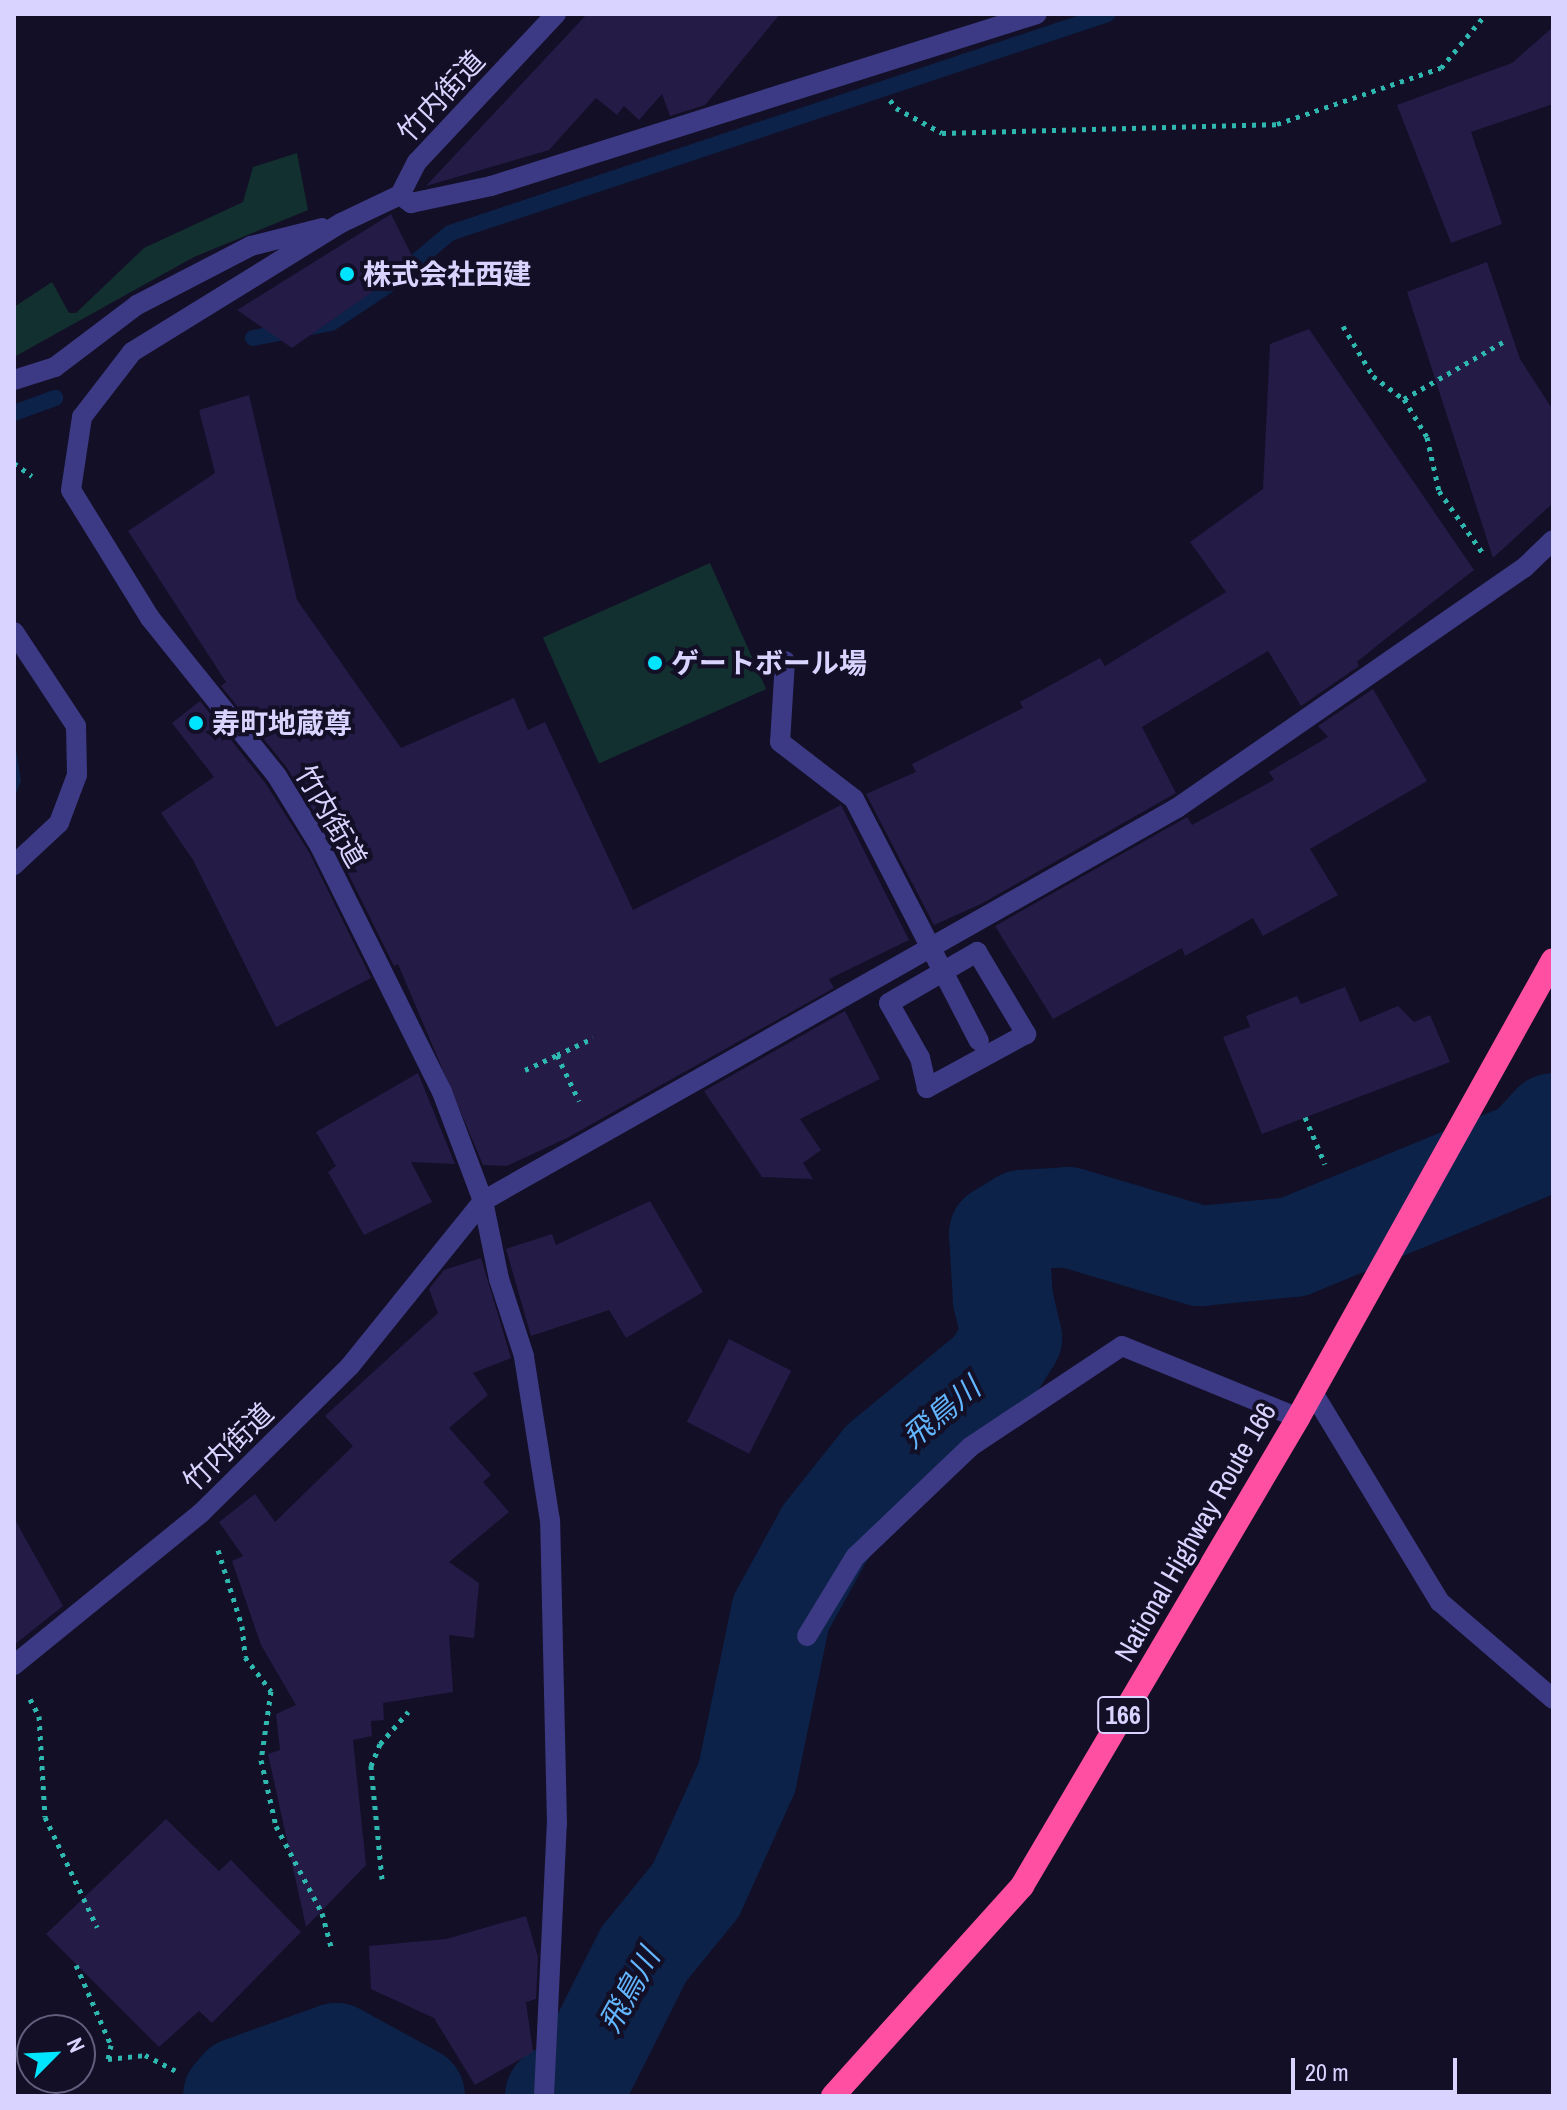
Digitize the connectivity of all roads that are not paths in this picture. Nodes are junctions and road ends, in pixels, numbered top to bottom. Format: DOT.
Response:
graph roads {
  1 [pos="556,14"];
  2 [pos="1037,14"];
  3 [pos="400,195"];
  4 [pos="341,223"];
  5 [pos="14,380"];
  6 [pos="1553,540"];
  7 [pos="14,632"];
  8 [pos="785,661"];
  9 [pos="14,865"];
  10 [pos="931,951"];
  11 [pos="1553,960"];
  12 [pos="943,972"];
  13 [pos="979,1041"];
  14 [pos="483,1201"];
  15 [pos="1312,1391"];
  16 [pos="1298,1418"];
  17 [pos="807,1636"];
  18 [pos="14,1665"];
  19 [pos="1553,1699"];
  20 [pos="544,2088"];
  21 [pos="833,2096"];
  1 -- 3 [label="street, 竹内街道"];
  2 -- 3 [label="street"];
  3 -- 4 [label="street, 竹内街道"];
  4 -- 5 [label="street"];
  4 -- 14 [label="street, 竹内街道"];
  6 -- 10 [label="street"];
  7 -- 9 [label="street"];
  8 -- 10 [label="street"];
  10 -- 12 [label="street"];
  10 -- 14 [label="street"];
  11 -- 15 [label="highway, National Highway Route 166 / 166"];
  12 -- 12 [label="street"];
  12 -- 13 [label="street"];
  14 -- 18 [label="street, 竹内街道"];
  14 -- 20 [label="street"];
  15 -- 16 [label="highway, National Highway Route 166 / 166"];
  15 -- 19 [label="street"];
  16 -- 17 [label="street"];
  16 -- 21 [label="highway, National Highway Route 166 / 166"];
}
